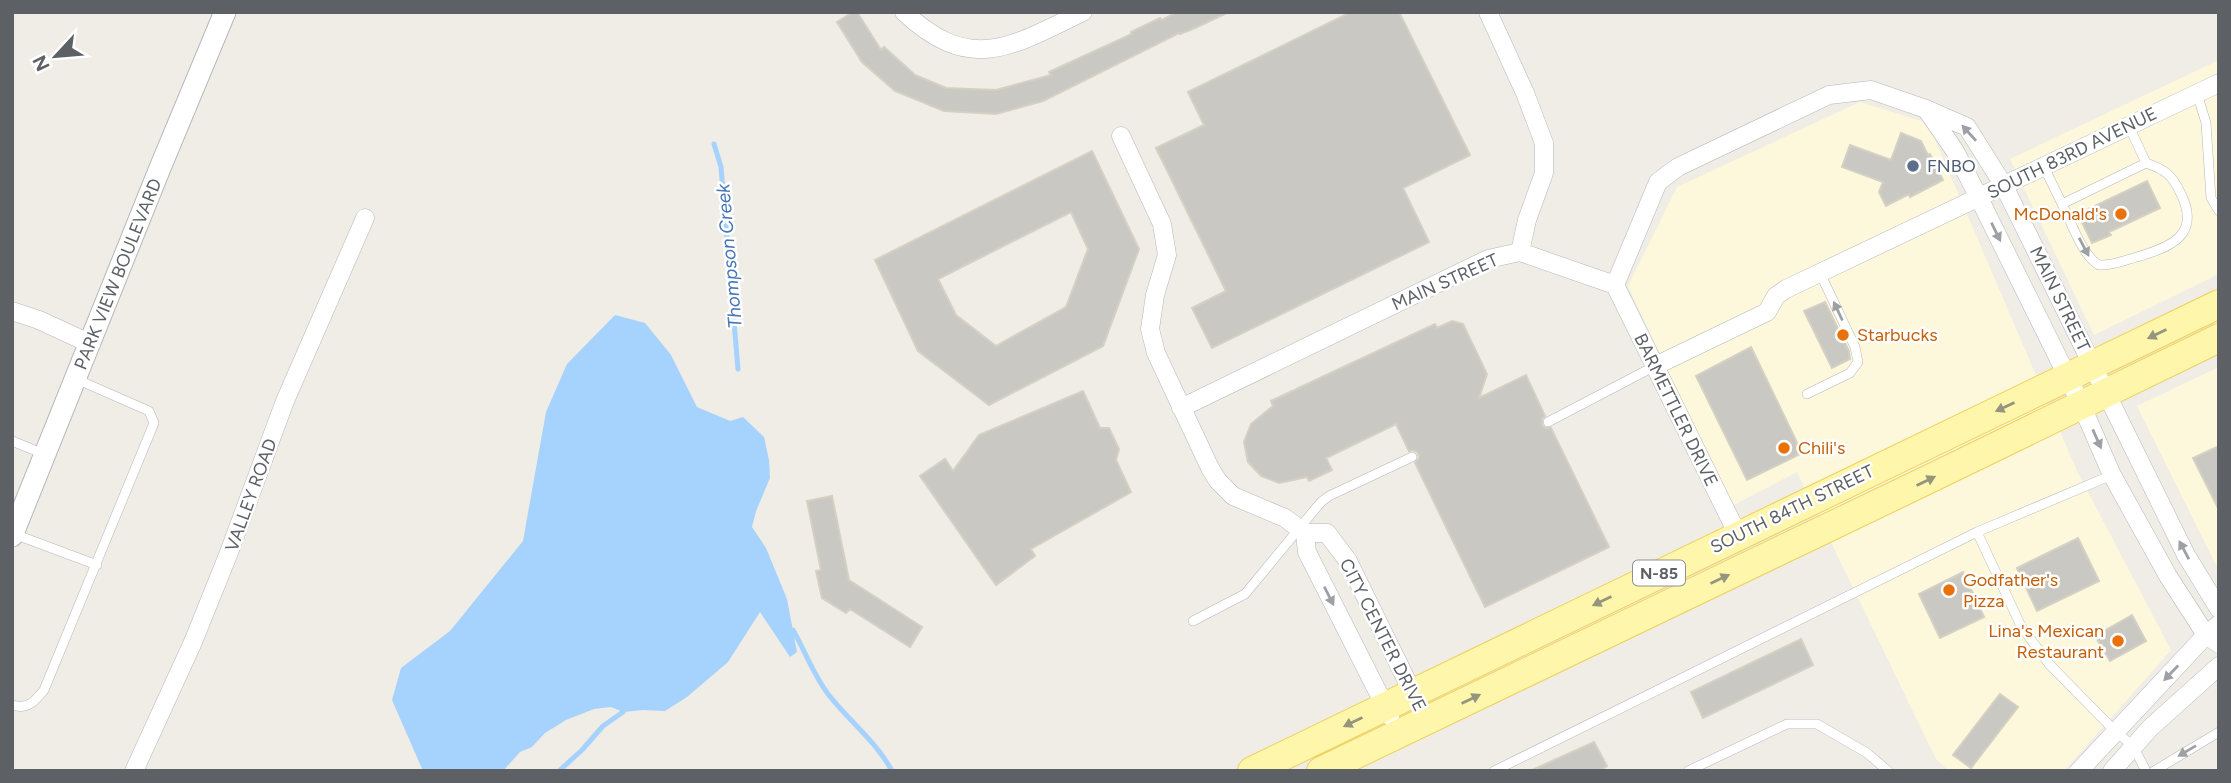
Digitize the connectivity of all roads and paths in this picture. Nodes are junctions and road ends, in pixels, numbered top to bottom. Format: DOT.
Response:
graph roads {
  1 [pos="225,12"];
  2 [pos="904,12"];
  3 [pos="1083,12"];
  4 [pos="1488,12"];
  5 [pos="2219,83"];
  6 [pos="2197,93"];
  7 [pos="1926,108"];
  8 [pos="2129,126"];
  9 [pos="1121,136"];
  10 [pos="2146,163"];
  11 [pos="2045,167"];
  12 [pos="2004,186"];
  13 [pos="1979,198"];
  14 [pos="2062,204"];
  15 [pos="2219,211"];
  16 [pos="365,218"];
  17 [pos="1520,252"];
  18 [pos="1820,273"];
  19 [pos="1615,285"];
  20 [pos="2219,304"];
  21 [pos="12,311"];
  22 [pos="2219,338"];
  23 [pos="91,344"];
  24 [pos="2093,365"];
  25 [pos="1655,366"];
  26 [pos="2067,378"];
  27 [pos="76,379"];
  28 [pos="1807,394"];
  29 [pos="2093,399"];
  30 [pos="1181,408"];
  31 [pos="1548,422"];
  32 [pos="12,441"];
  33 [pos="45,455"];
  34 [pos="1412,457"];
  35 [pos="2112,475"];
  36 [pos="1303,530"];
  37 [pos="1977,532"];
  38 [pos="13,535"];
  39 [pos="1738,535"];
  40 [pos="97,565"];
  41 [pos="2219,609"];
  42 [pos="1192,621"];
  43 [pos="2215,634"];
  44 [pos="2219,666"];
  45 [pos="1413,693"];
  46 [pos="12,705"];
  47 [pos="1385,706"];
  48 [pos="1426,720"];
  49 [pos="2115,731"];
  50 [pos="2219,732"];
  51 [pos="1399,733"];
  52 [pos="2133,746"];
  53 [pos="134,771"];
  54 [pos="1252,771"];
  55 [pos="1321,771"];
  56 [pos="1494,771"];
  57 [pos="1688,771"];
  58 [pos="1888,771"];
  59 [pos="2079,771"];
  60 [pos="2112,771"];
  61 [pos="2146,771"];
  62 [pos="2154,771"];
  1 -- 23 [label="street, PARK VIEW BOULEVARD"];
  2 -- 3 [label="street"];
  4 -- 17 [label="street"];
  5 -- 6 [label="street, SOUTH 83RD AVENUE"];
  6 -- 8 [label="street, SOUTH 83RD AVENUE"];
  6 -- 15 [label="lane"];
  12 -- 7 [label="street, MAIN STREET, one-way"];
  7 -- 13 [label="street, MAIN STREET"];
  7 -- 19 [label="street, MAIN STREET"];
  8 -- 10 [label="lane"];
  8 -- 11 [label="street, SOUTH 83RD AVENUE"];
  9 -- 30 [label="street, CITY CENTER DRIVE"];
  10 -- 14 [label="lane"];
  14 -- 10 [label="lane, one-way"];
  11 -- 12 [label="street, SOUTH 83RD AVENUE"];
  11 -- 14 [label="lane"];
  12 -- 13 [label="street, SOUTH 83RD AVENUE"];
  12 -- 24 [label="street, MAIN STREET"];
  13 -- 18 [label="street, SOUTH 83RD AVENUE"];
  13 -- 26 [label="street, MAIN STREET, one-way"];
  16 -- 53 [label="street, VALLEY ROAD"];
  17 -- 19 [label="street, MAIN STREET"];
  17 -- 30 [label="street, MAIN STREET"];
  18 -- 25 [label="street, SOUTH 83RD AVENUE"];
  28 -- 18 [label="lane, one-way"];
  19 -- 25 [label="street, BARMETTLER DRIVE"];
  20 -- 24 [label="main road, SOUTH 84TH STREET / N-85, one-way"];
  21 -- 23 [label="street"];
  22 -- 29 [label="main road, SOUTH 84TH STREET / N-85"];
  23 -- 27 [label="street, PARK VIEW BOULEVARD"];
  24 -- 26 [label="main road, SOUTH 84TH STREET / N-85"];
  24 -- 29 [label="street, MAIN STREET"];
  25 -- 31 [label="lane"];
  25 -- 39 [label="street, BARMETTLER DRIVE"];
  26 -- 29 [label="street, MAIN STREET"];
  26 -- 39 [label="main road, SOUTH 84TH STREET / N-85, one-way"];
  27 -- 33 [label="street, PARK VIEW BOULEVARD"];
  27 -- 40 [label="lane"];
  29 -- 35 [label="street, one-way"];
  41 -- 29 [label="street, one-way"];
  48 -- 29 [label="main road, SOUTH 84TH STREET / N-85, one-way"];
  30 -- 36 [label="street, CITY CENTER DRIVE"];
  32 -- 33 [label="lane"];
  33 -- 38 [label="street, PARK VIEW BOULEVARD"];
  34 -- 36 [label="lane"];
  35 -- 37 [label="lane"];
  35 -- 43 [label="street"];
  36 -- 42 [label="lane"];
  36 -- 45 [label="street, CITY CENTER DRIVE"];
  36 -- 47 [label="street, CITY CENTER DRIVE, one-way"];
  37 -- 49 [label="lane"];
  37 -- 56 [label="lane"];
  38 -- 40 [label="lane"];
  39 -- 45 [label="main road, SOUTH 84TH STREET / N-85, one-way"];
  40 -- 46 [label="lane"];
  43 -- 49 [label="street, one-way"];
  44 -- 52 [label="street"];
  45 -- 47 [label="main road, SOUTH 84TH STREET / N-85"];
  45 -- 48 [label="street, CITY CENTER DRIVE"];
  47 -- 51 [label="street, CITY CENTER DRIVE"];
  47 -- 54 [label="main road, SOUTH 84TH STREET / N-85, one-way"];
  48 -- 51 [label="main road, SOUTH 84TH STREET / N-85"];
  49 -- 52 [label="lane"];
  49 -- 59 [label="street"];
  50 -- 62 [label="lane, one-way"];
  51 -- 55 [label="main road, SOUTH 84TH STREET / N-85"];
  52 -- 60 [label="street"];
  52 -- 61 [label="lane"];
  57 -- 58 [label="lane"];
}
